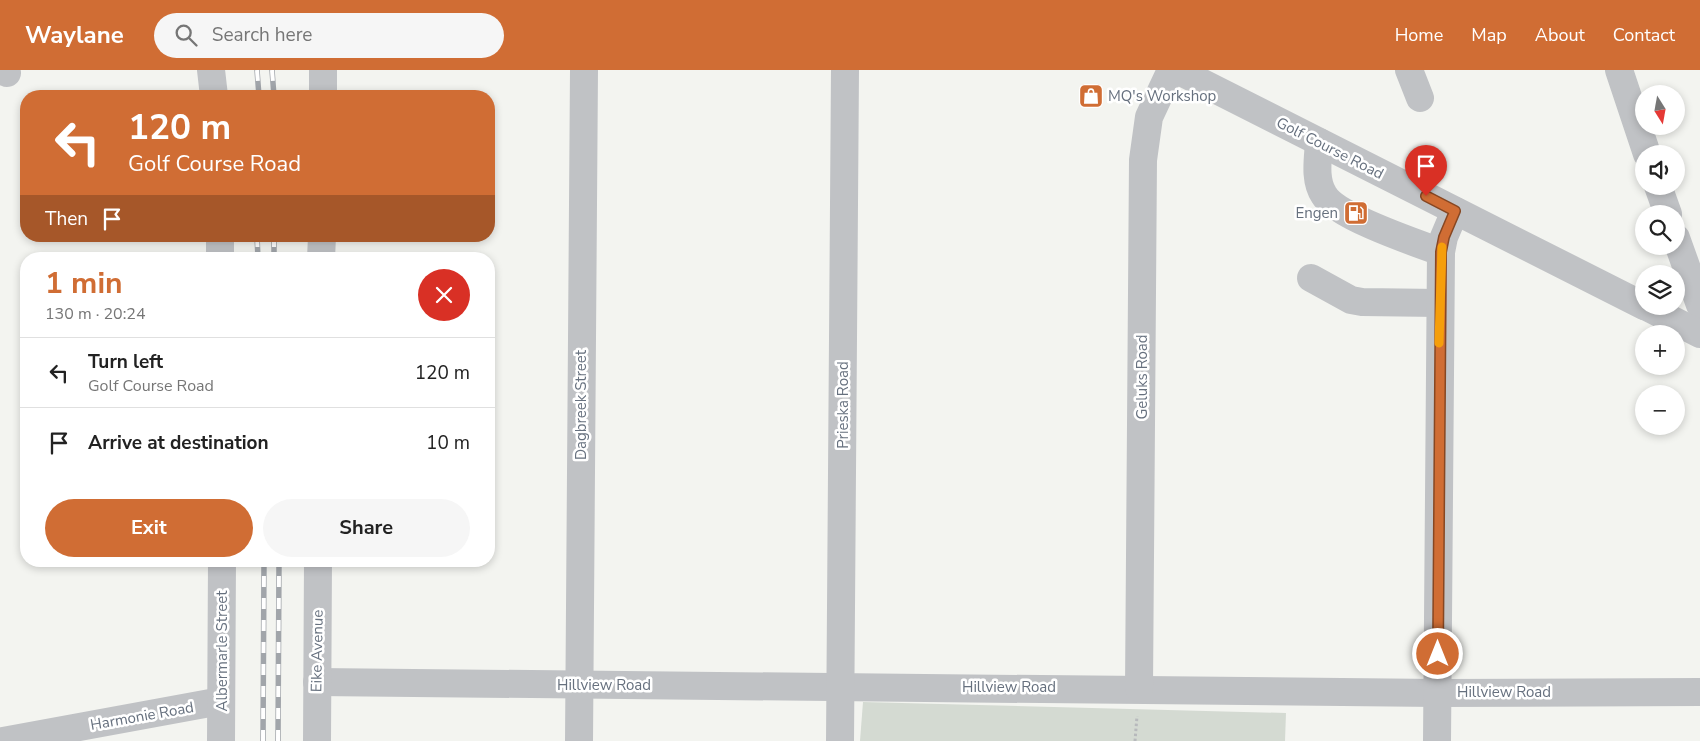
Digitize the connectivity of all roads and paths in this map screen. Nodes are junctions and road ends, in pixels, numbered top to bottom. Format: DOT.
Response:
graph roads {
  1 [pos="211,70"];
  2 [pos="323,70"];
  3 [pos="584,70"];
  4 [pos="845,70"];
  5 [pos="1171,70"];
  6 [pos="1177,70"];
  7 [pos="1409,70"];
  8 [pos="1619,70"];
  9 [pos="213,90"];
  10 [pos="323,90"];
  11 [pos="1420,98"];
  12 [pos="1319,142"];
  13 [pos="1644,145"];
  14 [pos="1455,211"];
  15 [pos="1441,252"];
  16 [pos="1682,255"];
  17 [pos="1310,278"];
  18 [pos="1635,301"];
  19 [pos="1440,303"];
  20 [pos="1700,305"];
  21 [pos="1662,315"];
  22 [pos="1700,334"];
  23 [pos="222,567"];
  24 [pos="318,567"];
  25 [pos="317,682"];
  26 [pos="580,685"];
  27 [pos="840,686"];
  28 [pos="1139,688"];
  29 [pos="1700,692"];
  30 [pos="1438,693"];
  31 [pos="221,701"];
  32 [pos="3,741"];
  33 [pos="221,741"];
  34 [pos="317,741"];
  35 [pos="579,741"];
  36 [pos="840,741"];
  37 [pos="1437,741"];
  1 -- 9 [label="street"];
  2 -- 10 [label="street"];
  3 -- 26 [label="street, Dagbreek Street"];
  4 -- 27 [label="street, Prieska Road"];
  5 -- 28 [label="street, Geluks Road"];
  6 -- 12 [label="street, Golf Course Road"];
  7 -- 11 [label="street"];
  8 -- 13 [label="street"];
  12 -- 14 [label="street, Golf Course Road"];
  12 -- 15 [label="street"];
  14 -- 15 [label="street"];
  14 -- 18 [label="street, Golf Course Road"];
  15 -- 19 [label="street"];
  16 -- 20 [label="street"];
  17 -- 19 [label="street"];
  19 -- 30 [label="street"];
  21 -- 22 [label="street, Golf Course Road"];
  23 -- 31 [label="street, Albermarle Street"];
  24 -- 25 [label="street, Eike Avenue"];
  25 -- 26 [label="street, Hillview Road"];
  25 -- 34 [label="street, Eike Avenue"];
  26 -- 27 [label="street, Hillview Road"];
  26 -- 35 [label="street, Dagbreek Street"];
  27 -- 28 [label="street, Hillview Road"];
  27 -- 36 [label="street, Prieska Road"];
  28 -- 30 [label="street, Hillview Road"];
  29 -- 30 [label="street, Hillview Road"];
  30 -- 37 [label="street"];
  31 -- 32 [label="street, Harmonie Road"];
  31 -- 33 [label="street, Albermarle Street"];
}
